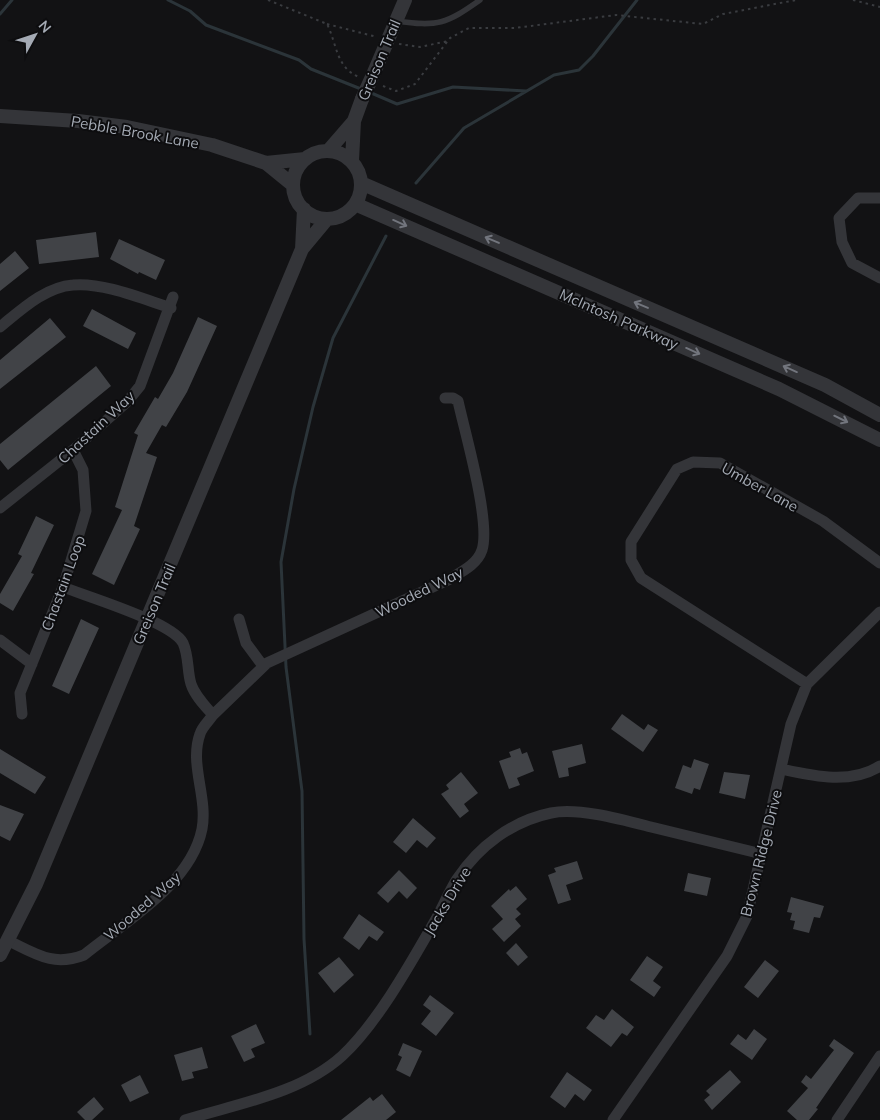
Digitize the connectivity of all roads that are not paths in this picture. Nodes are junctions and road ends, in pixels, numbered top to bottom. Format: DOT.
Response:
graph roads {
  1 [pos="405,0"];
  2 [pos="480,0"];
  3 [pos="396,21"];
  4 [pos="0,116"];
  5 [pos="354,121"];
  6 [pos="328,151"];
  7 [pos="305,159"];
  8 [pos="352,162"];
  9 [pos="266,163"];
  10 [pos="361,183"];
  11 [pos="294,185"];
  12 [pos="880,198"];
  13 [pos="355,204"];
  14 [pos="304,209"];
  15 [pos="327,219"];
  16 [pos="302,249"];
  17 [pos="880,278"];
  18 [pos="0,327"];
  19 [pos="445,398"];
  20 [pos="880,415"];
  21 [pos="880,440"];
  22 [pos="74,450"];
  23 [pos="0,508"];
  24 [pos="880,563"];
  25 [pos="63,587"];
  26 [pos="880,612"];
  27 [pos="239,619"];
  28 [pos="147,620"];
  29 [pos="0,640"];
  30 [pos="32,664"];
  31 [pos="263,666"];
  32 [pos="807,684"];
  33 [pos="22,714"];
  34 [pos="213,715"];
  35 [pos="880,766"];
  36 [pos="781,769"];
  37 [pos="762,854"];
  38 [pos="7,940"];
  39 [pos="0,955"];
  40 [pos="879,1059"];
  41 [pos="185,1120"];
  42 [pos="613,1120"];
  43 [pos="837,1120"];
  1 -- 3 [label="street, Greison Trail"];
  2 -- 3 [label="lane"];
  3 -- 5 [label="street, Greison Trail, bridge"];
  4 -- 9 [label="street, Pebble Brook Lane"];
  5 -- 6 [label="street, Greison Trail"];
  5 -- 8 [label="street, Greison Trail"];
  6 -- 7 [label="street"];
  6 -- 8 [label="street"];
  7 -- 9 [label="street, Pebble Brook Lane"];
  7 -- 11 [label="street"];
  8 -- 10 [label="street"];
  9 -- 11 [label="street, Pebble Brook Lane"];
  10 -- 13 [label="street"];
  20 -- 10 [label="street, McIntosh Parkway, one-way"];
  11 -- 14 [label="street"];
  12 -- 17 [label="street"];
  13 -- 15 [label="street"];
  13 -- 21 [label="street, McIntosh Parkway, one-way"];
  14 -- 15 [label="street"];
  14 -- 16 [label="street, Greison Trail"];
  15 -- 16 [label="street, Greison Trail"];
  16 -- 28 [label="street, Greison Trail"];
  18 -- 22 [label="street, Chastain Way"];
  19 -- 31 [label="street, Wooded Way"];
  22 -- 23 [label="street, Chastain Way"];
  22 -- 25 [label="street, Chastain Loop"];
  24 -- 32 [label="street, Umber Lane"];
  25 -- 28 [label="street"];
  25 -- 30 [label="street, Chastain Loop"];
  26 -- 32 [label="street, Brown Ridge Drive"];
  27 -- 31 [label="street"];
  28 -- 34 [label="street"];
  28 -- 38 [label="street, Greison Trail"];
  29 -- 30 [label="street"];
  30 -- 33 [label="street, Chastain Loop"];
  31 -- 34 [label="street, Wooded Way"];
  32 -- 36 [label="street, Brown Ridge Drive"];
  34 -- 38 [label="street, Wooded Way"];
  35 -- 36 [label="street"];
  36 -- 37 [label="street, Brown Ridge Drive"];
  37 -- 41 [label="street, Jacks Drive"];
  37 -- 42 [label="street, Brown Ridge Drive"];
  38 -- 39 [label="street, Greison Trail"];
  40 -- 43 [label="street"];
}
